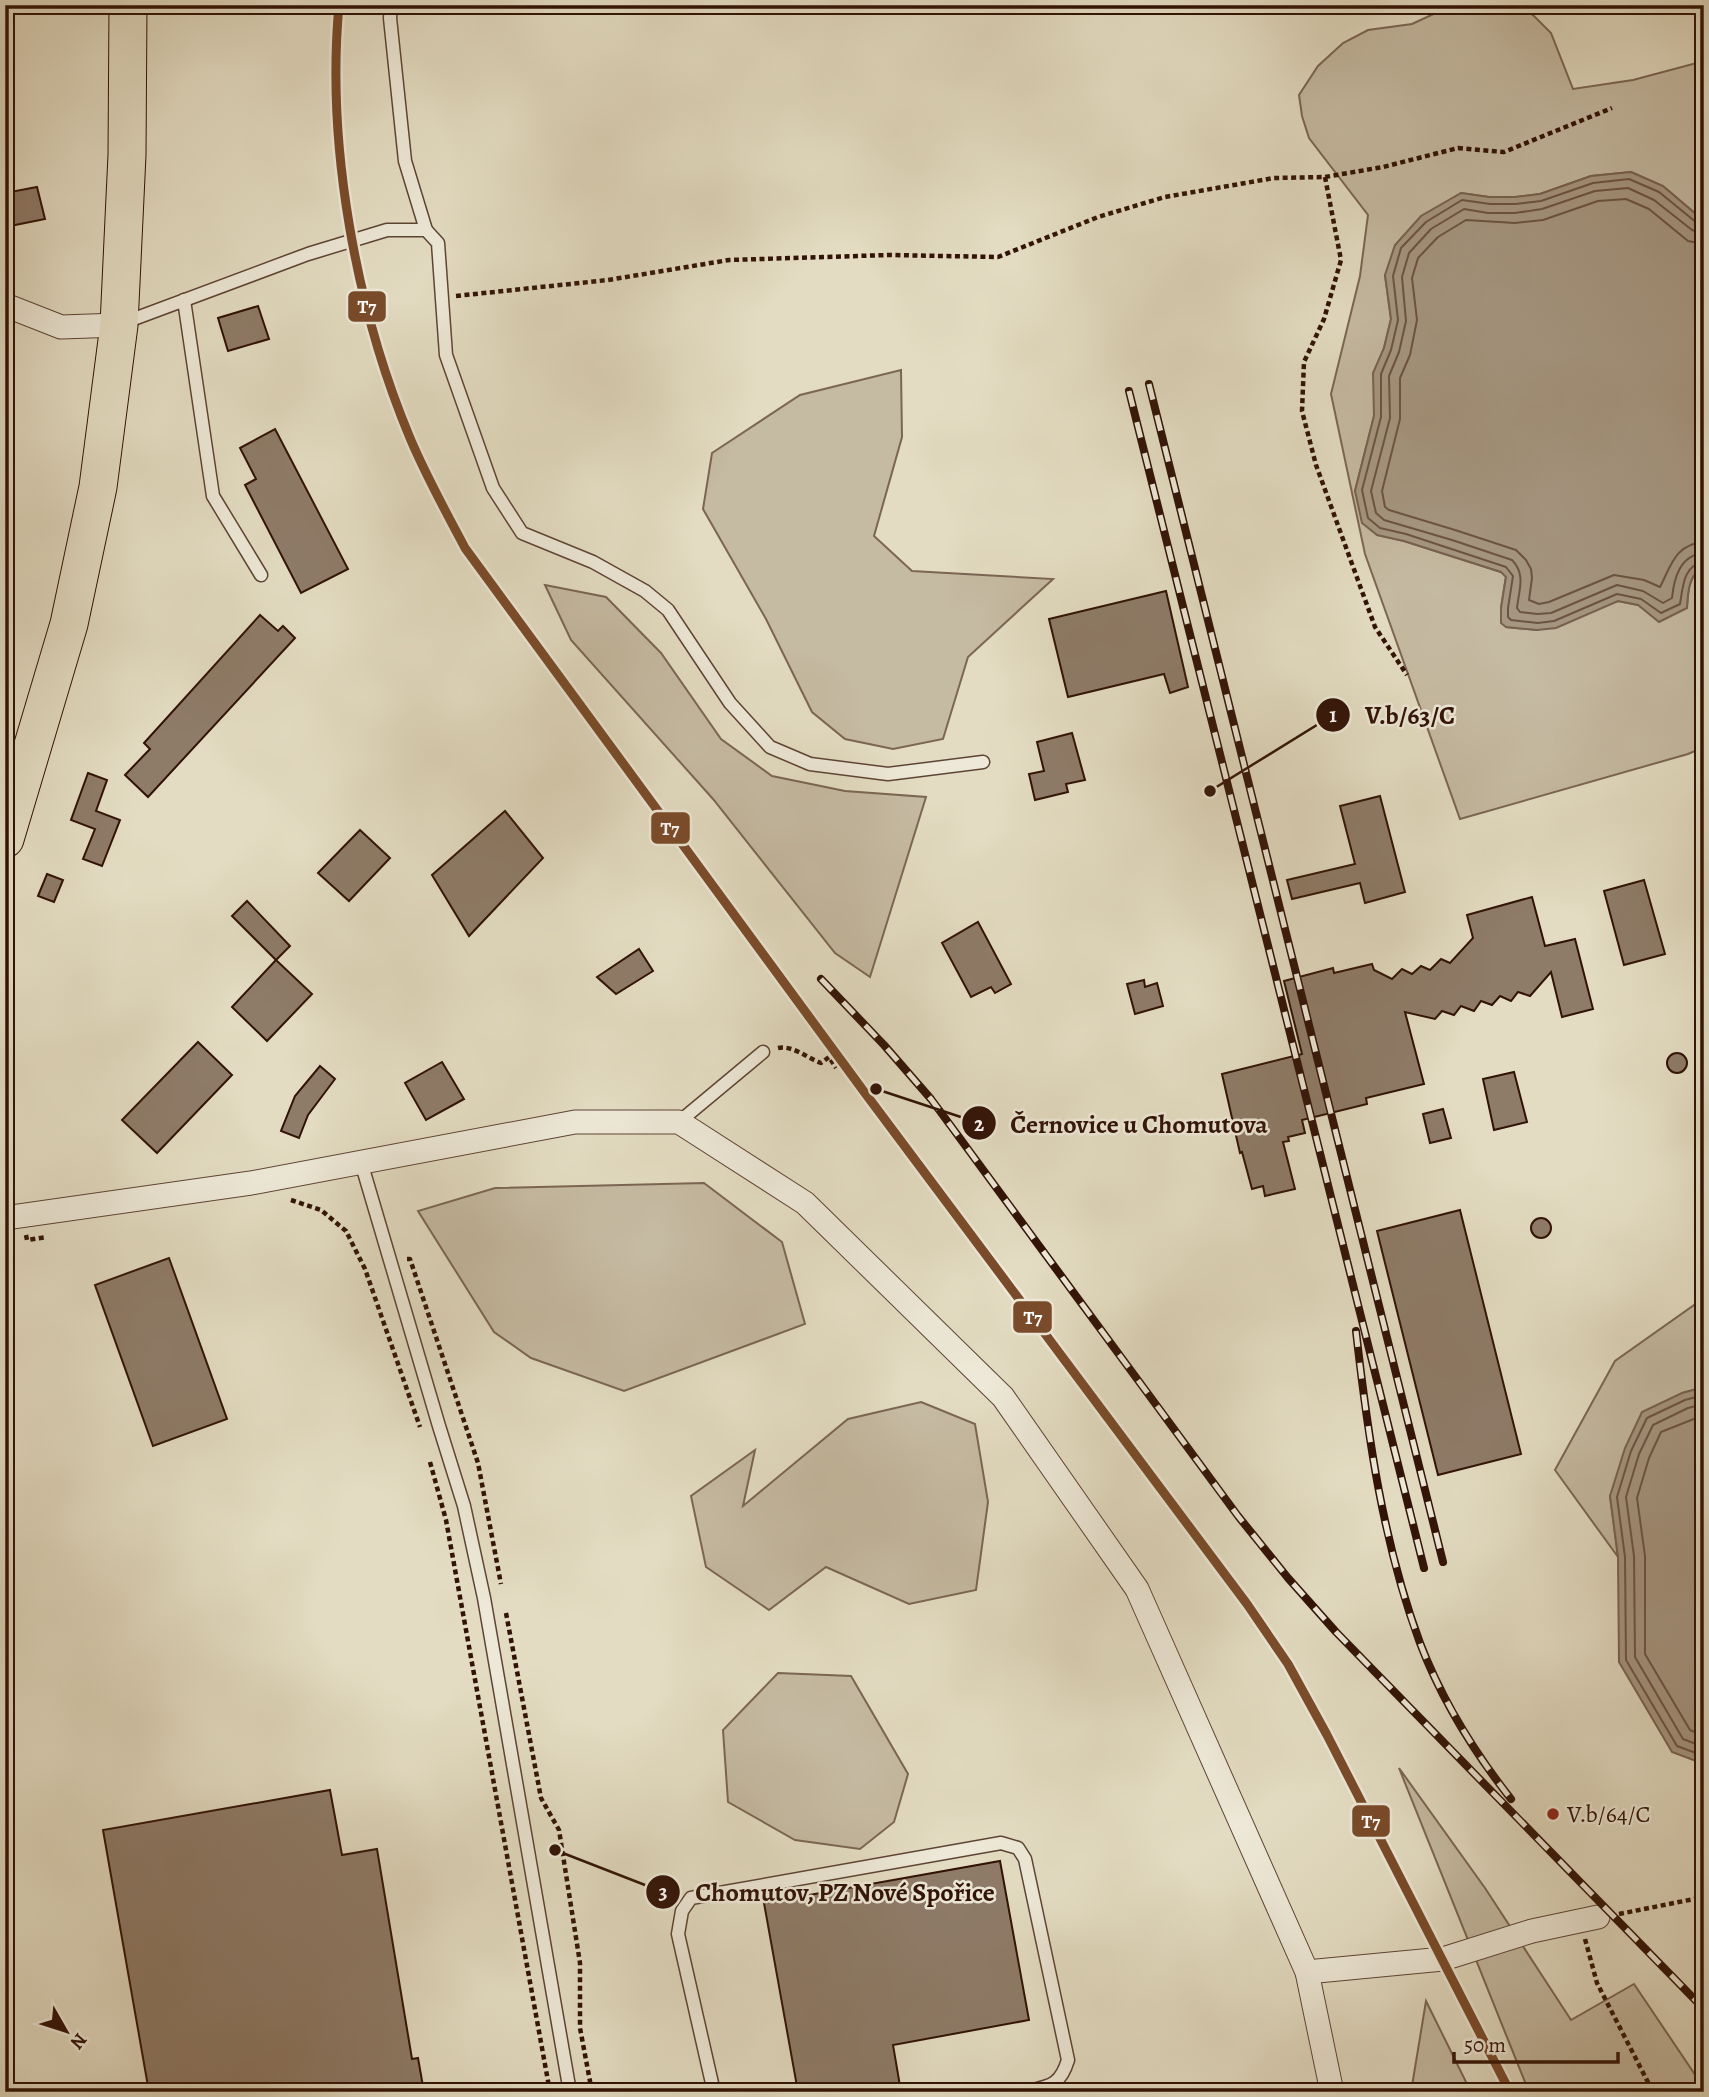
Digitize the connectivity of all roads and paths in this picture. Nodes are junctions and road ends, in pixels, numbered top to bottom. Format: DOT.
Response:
graph roads {
  1 [pos="128,5"];
  2 [pos="391,5"];
  3 [pos="1612,108"];
  4 [pos="1325,177"];
  5 [pos="426,230"];
  6 [pos="441,297"];
  7 [pos="184,300"];
  8 [pos="5,305"];
  9 [pos="119,325"];
  10 [pos="261,575"];
  11 [pos="1407,675"];
  12 [pos="982,762"];
  13 [pos="5,839"];
  14 [pos="763,1052"];
  15 [pos="836,1068"];
  16 [pos="679,1122"];
  17 [pos="361,1162"];
  18 [pos="282,1199"];
  19 [pos="14,1217"];
  20 [pos="54,1236"];
  21 [pos="422,1434"];
  22 [pos="429,1459"];
  23 [pos="1704,1897"];
  24 [pos="1589,1919"];
  25 [pos="1307,1972"];
  26 [pos="550,2092"];
  27 [pos="570,2092"];
  28 [pos="714,2092"];
  29 [pos="1026,2092"];
  30 [pos="1332,2092"];
  31 [pos="1653,2092"];
  1 -- 9 [label="main road"];
  2 -- 5 [label="lane"];
  3 -- 4 [label="path"];
  4 -- 6 [label="path"];
  4 -- 11 [label="path"];
  5 -- 6 [label="lane"];
  5 -- 7 [label="lane"];
  6 -- 12 [label="lane"];
  7 -- 9 [label="lane"];
  7 -- 10 [label="lane"];
  8 -- 9 [label="street"];
  9 -- 13 [label="main road"];
  14 -- 15 [label="path"];
  14 -- 16 [label="lane"];
  16 -- 17 [label="street"];
  16 -- 25 [label="street"];
  17 -- 19 [label="street"];
  17 -- 27 [label="lane"];
  18 -- 21 [label="path"];
  19 -- 20 [label="path"];
  22 -- 26 [label="path"];
  23 -- 24 [label="path"];
  24 -- 25 [label="street"];
  24 -- 31 [label="path"];
  25 -- 30 [label="street"];
  28 -- 29 [label="lane"];
}
